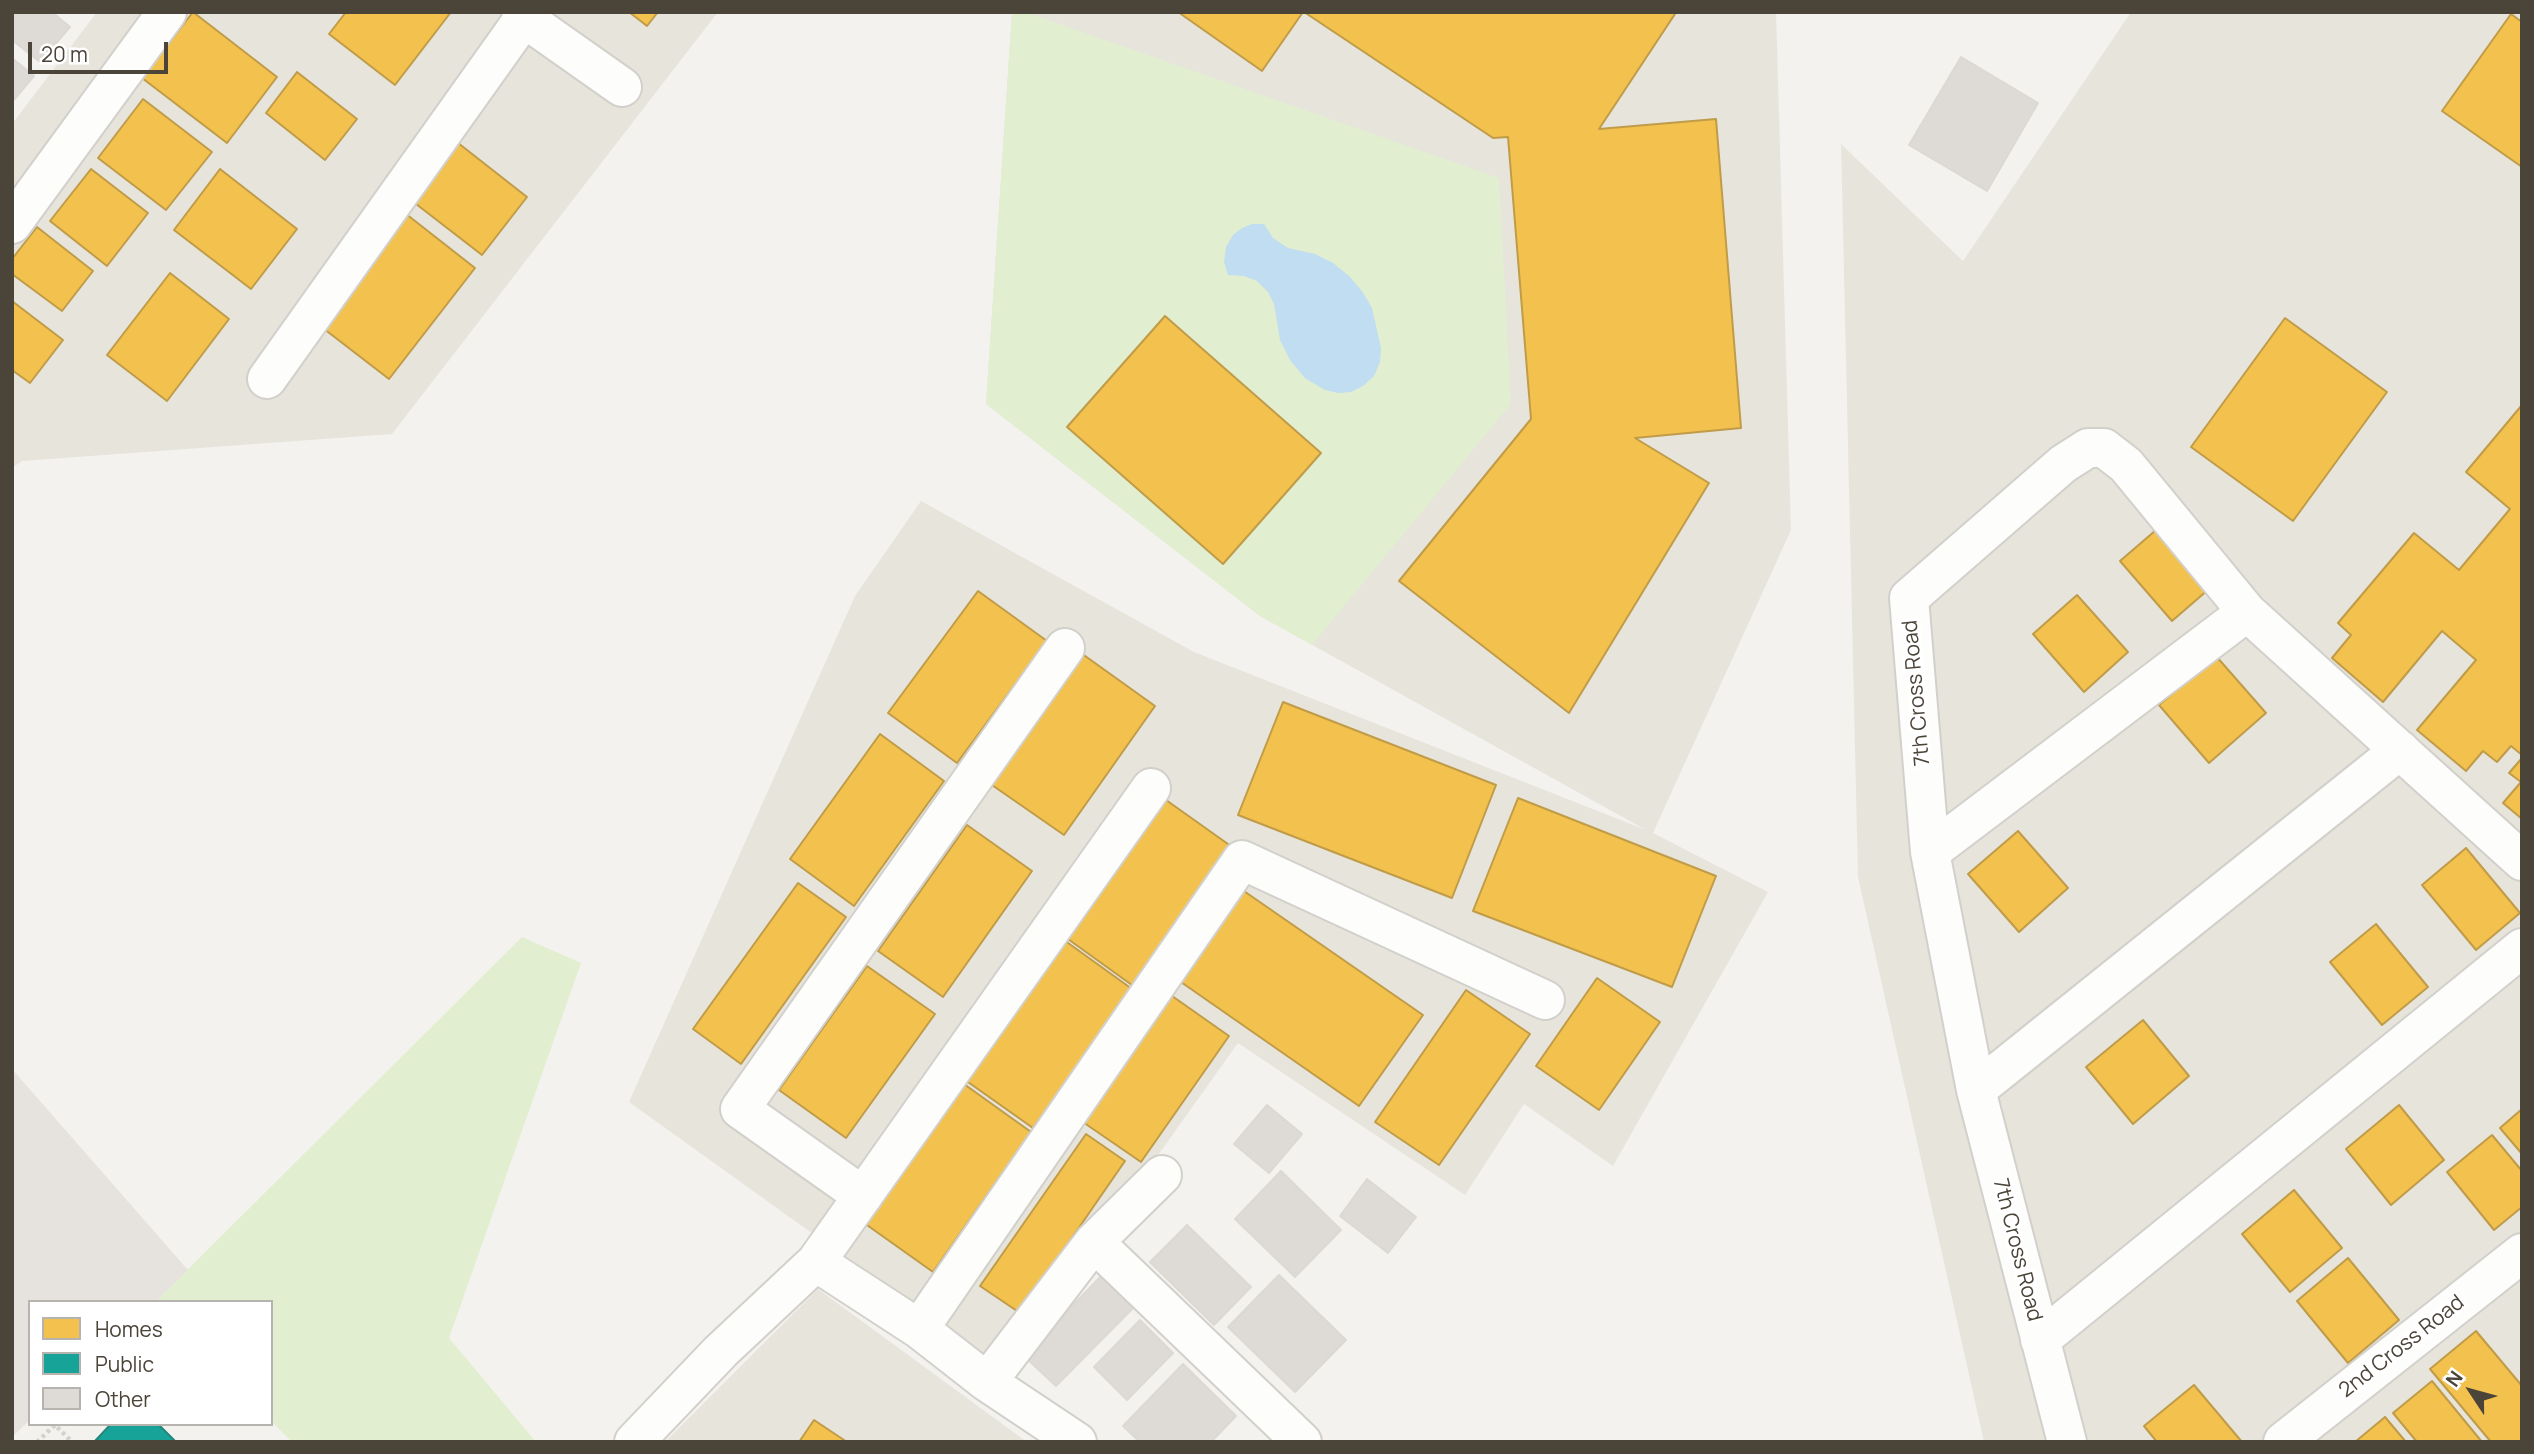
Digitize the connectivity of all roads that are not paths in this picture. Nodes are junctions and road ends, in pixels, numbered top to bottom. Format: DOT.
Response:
graph roads {
  1 [pos="167,12"];
  2 [pos="523,15"];
  3 [pos="622,87"];
  4 [pos="12,224"];
  5 [pos="267,379"];
  6 [pos="2246,612"];
  7 [pos="1065,648"];
  8 [pos="2400,750"];
  9 [pos="1151,788"];
  10 [pos="1930,852"];
  11 [pos="2522,861"];
  12 [pos="2522,948"];
  13 [pos="1545,1000"];
  14 [pos="1976,1090"];
  15 [pos="1162,1175"];
  16 [pos="863,1196"];
  17 [pos="1094,1242"];
  18 [pos="2522,1253"];
  19 [pos="816,1262"];
  20 [pos="919,1329"];
  21 [pos="2040,1340"];
  22 [pos="987,1382"];
  23 [pos="634,1442"];
  24 [pos="1077,1442"];
  25 [pos="1302,1442"];
  26 [pos="2067,1442"];
  27 [pos="2283,1442"];
  1 -- 4 [label="street"];
  2 -- 3 [label="street"];
  2 -- 5 [label="street"];
  6 -- 8 [label="street, 7th Cross Road"];
  6 -- 10 [label="street"];
  6 -- 10 [label="street, 7th Cross Road"];
  7 -- 16 [label="street"];
  8 -- 11 [label="street, 7th Cross Road"];
  8 -- 14 [label="street"];
  9 -- 16 [label="street"];
  10 -- 14 [label="street, 7th Cross Road"];
  12 -- 21 [label="street"];
  13 -- 20 [label="street"];
  14 -- 21 [label="street, 7th Cross Road"];
  15 -- 17 [label="street"];
  16 -- 19 [label="street"];
  17 -- 22 [label="street"];
  17 -- 25 [label="street"];
  18 -- 27 [label="street, 2nd Cross Road"];
  19 -- 20 [label="street"];
  19 -- 23 [label="street"];
  20 -- 22 [label="street"];
  21 -- 26 [label="street, 7th Cross Road"];
  22 -- 24 [label="street"];
}
